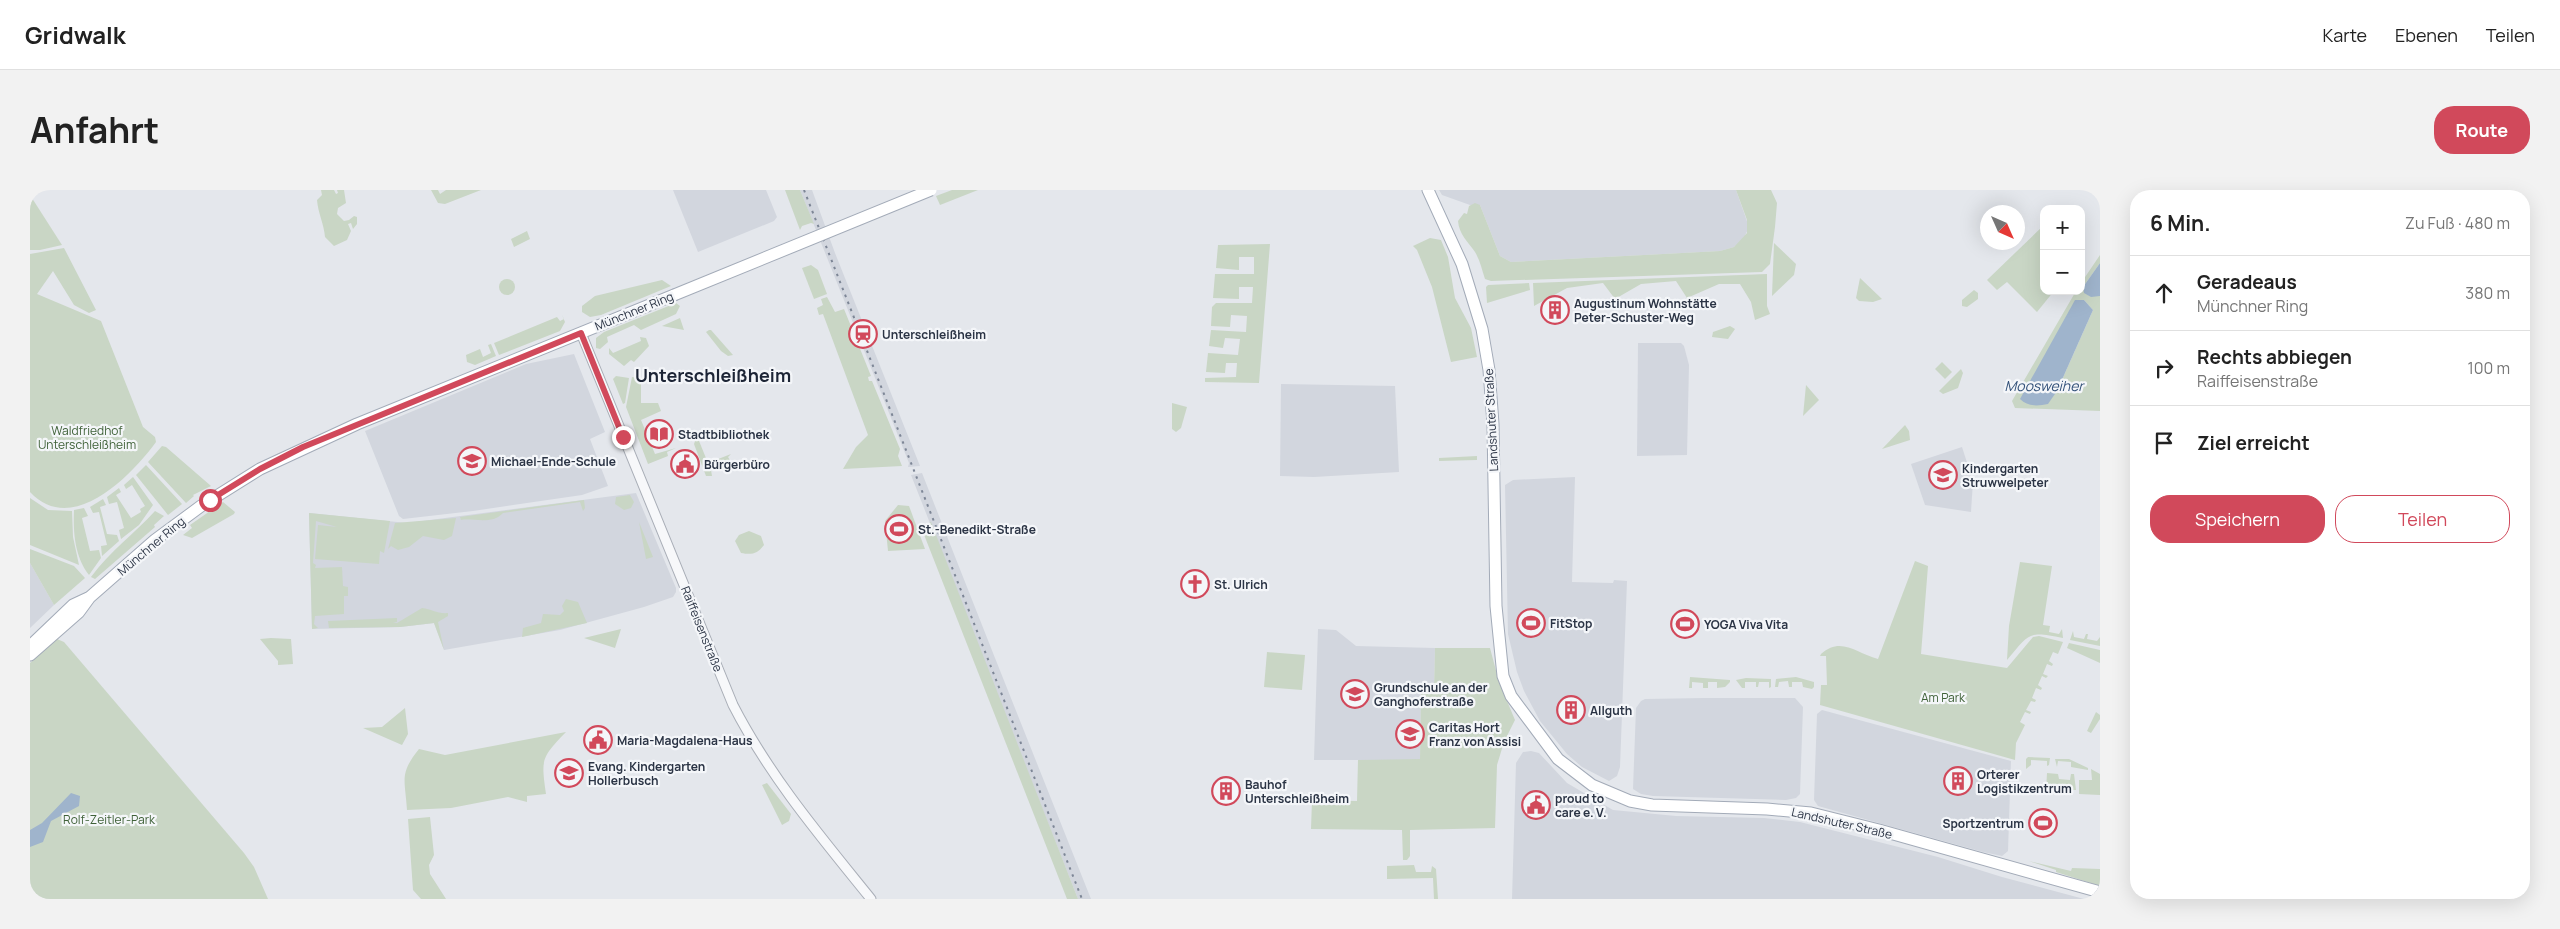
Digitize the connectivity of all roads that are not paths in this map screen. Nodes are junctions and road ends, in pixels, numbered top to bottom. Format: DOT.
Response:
graph roads {
  1 [pos="931,190"];
  2 [pos="1428,190"];
  3 [pos="581,333"];
  4 [pos="90,597"];
  5 [pos="30,646"];
  6 [pos="30,655"];
  7 [pos="2100,892"];
  8 [pos="871,899"];
  1 -- 3 [label="main road, Münchner Ring, bridge"];
  2 -- 7 [label="main road, Landshuter Straße"];
  3 -- 4 [label="main road, Münchner Ring"];
  3 -- 8 [label="street, Raiffeisenstraße"];
  4 -- 5 [label="main road, Münchner Ring"];
  4 -- 6 [label="main road, Münchner Ring"];
}
